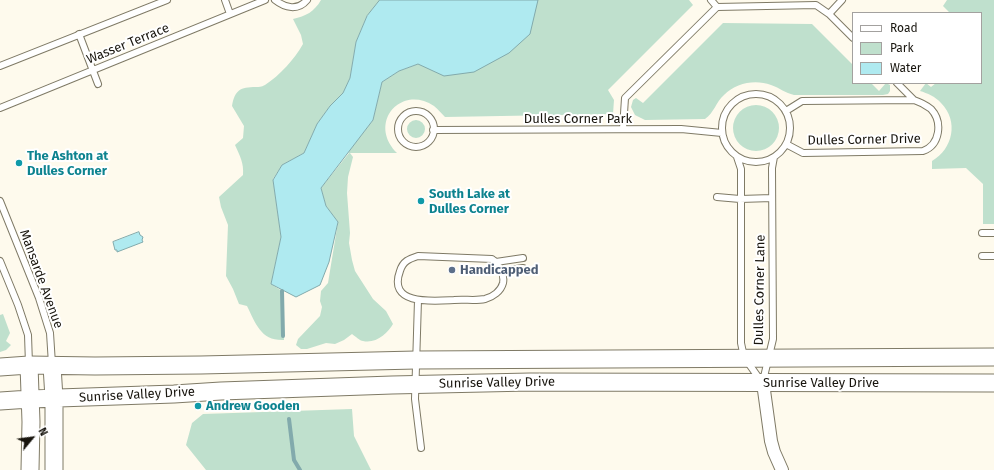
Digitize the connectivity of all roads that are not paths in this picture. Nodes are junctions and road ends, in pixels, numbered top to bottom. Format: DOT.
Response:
graph roads {
  1 [pos="167,0"];
  2 [pos="225,0"];
  3 [pos="265,0"];
  4 [pos="275,0"];
  5 [pos="308,0"];
  6 [pos="711,0"];
  7 [pos="842,0"];
  8 [pos="254,2"];
  9 [pos="717,7"];
  10 [pos="230,14"];
  11 [pos="829,14"];
  12 [pos="79,34"];
  13 [pos="852,37"];
  14 [pos="0,66"];
  15 [pos="93,70"];
  16 [pos="98,84"];
  17 [pos="898,84"];
  18 [pos="914,100"];
  19 [pos="0,108"];
  20 [pos="786,111"];
  21 [pos="434,130"];
  22 [pos="623,130"];
  23 [pos="722,133"];
  24 [pos="786,144"];
  25 [pos="737,157"];
  26 [pos="774,157"];
  27 [pos="717,198"];
  28 [pos="772,198"];
  29 [pos="740,199"];
  30 [pos="0,201"];
  31 [pos="982,233"];
  32 [pos="994,233"];
  33 [pos="982,256"];
  34 [pos="994,256"];
  35 [pos="523,258"];
  36 [pos="0,261"];
  37 [pos="496,262"];
  38 [pos="523,268"];
  39 [pos="502,272"];
  40 [pos="418,300"];
  41 [pos="744,357"];
  42 [pos="994,357"];
  43 [pos="769,358"];
  44 [pos="416,360"];
  45 [pos="29,365"];
  46 [pos="52,366"];
  47 [pos="0,367"];
  48 [pos="763,383"];
  49 [pos="994,383"];
  50 [pos="416,384"];
  51 [pos="54,398"];
  52 [pos="30,399"];
  53 [pos="0,401"];
  54 [pos="421,448"];
  55 [pos="30,470"];
  56 [pos="54,470"];
  57 [pos="782,470"];
  1 -- 12 [label="lane, Wasser Terrace"];
  2 -- 10 [label="lane"];
  3 -- 8 [label="lane, Wasser Terrace"];
  4 -- 5 [label="lane"];
  6 -- 9 [label="lane"];
  7 -- 11 [label="lane"];
  8 -- 10 [label="lane, Wasser Terrace"];
  9 -- 11 [label="lane"];
  9 -- 22 [label="lane"];
  10 -- 15 [label="lane, Wasser Terrace"];
  11 -- 13 [label="lane"];
  12 -- 14 [label="lane, Wasser Terrace"];
  12 -- 15 [label="lane"];
  15 -- 16 [label="lane"];
  15 -- 19 [label="lane, Wasser Terrace"];
  17 -- 18 [label="lane, Dulles Corner Drive"];
  18 -- 20 [label="lane, Dulles Corner Drive"];
  18 -- 24 [label="lane, Dulles Corner Drive"];
  20 -- 23 [label="lane"];
  20 -- 24 [label="lane"];
  21 -- 21 [label="lane"];
  21 -- 22 [label="lane, Dulles Corner Park"];
  22 -- 23 [label="lane, Dulles Corner Park"];
  23 -- 25 [label="lane"];
  24 -- 26 [label="lane"];
  25 -- 26 [label="lane"];
  25 -- 29 [label="lane, Dulles Corner Lane"];
  26 -- 28 [label="lane, Dulles Corner Lane"];
  27 -- 29 [label="lane"];
  28 -- 29 [label="lane"];
  28 -- 43 [label="lane, Dulles Corner Lane"];
  29 -- 41 [label="lane, Dulles Corner Lane"];
  30 -- 46 [label="lane, Mansarde Avenue"];
  31 -- 32 [label="lane"];
  33 -- 34 [label="lane"];
  35 -- 37 [label="lane"];
  36 -- 45 [label="lane"];
  37 -- 39 [label="lane"];
  37 -- 40 [label="lane"];
  38 -- 39 [label="lane"];
  39 -- 40 [label="lane"];
  40 -- 44 [label="lane"];
  41 -- 43 [label="main road, Sunrise Valley Drive"];
  41 -- 44 [label="main road, Sunrise Valley Drive"];
  41 -- 48 [label="lane, Dulles Corner Lane"];
  42 -- 43 [label="main road, Sunrise Valley Drive"];
  43 -- 48 [label="lane, Dulles Corner Lane"];
  44 -- 46 [label="main road, Sunrise Valley Drive"];
  44 -- 50 [label="lane"];
  45 -- 46 [label="main road, Sunrise Valley Drive"];
  45 -- 47 [label="main road, Sunrise Valley Drive"];
  45 -- 52 [label="main road"];
  46 -- 51 [label="main road"];
  48 -- 49 [label="main road, Sunrise Valley Drive"];
  48 -- 50 [label="main road, Sunrise Valley Drive"];
  48 -- 57 [label="street"];
  50 -- 51 [label="main road, Sunrise Valley Drive"];
  50 -- 54 [label="lane"];
  51 -- 52 [label="main road, Sunrise Valley Drive"];
  51 -- 56 [label="main road"];
  52 -- 53 [label="main road, Sunrise Valley Drive"];
  52 -- 55 [label="main road"];
}
